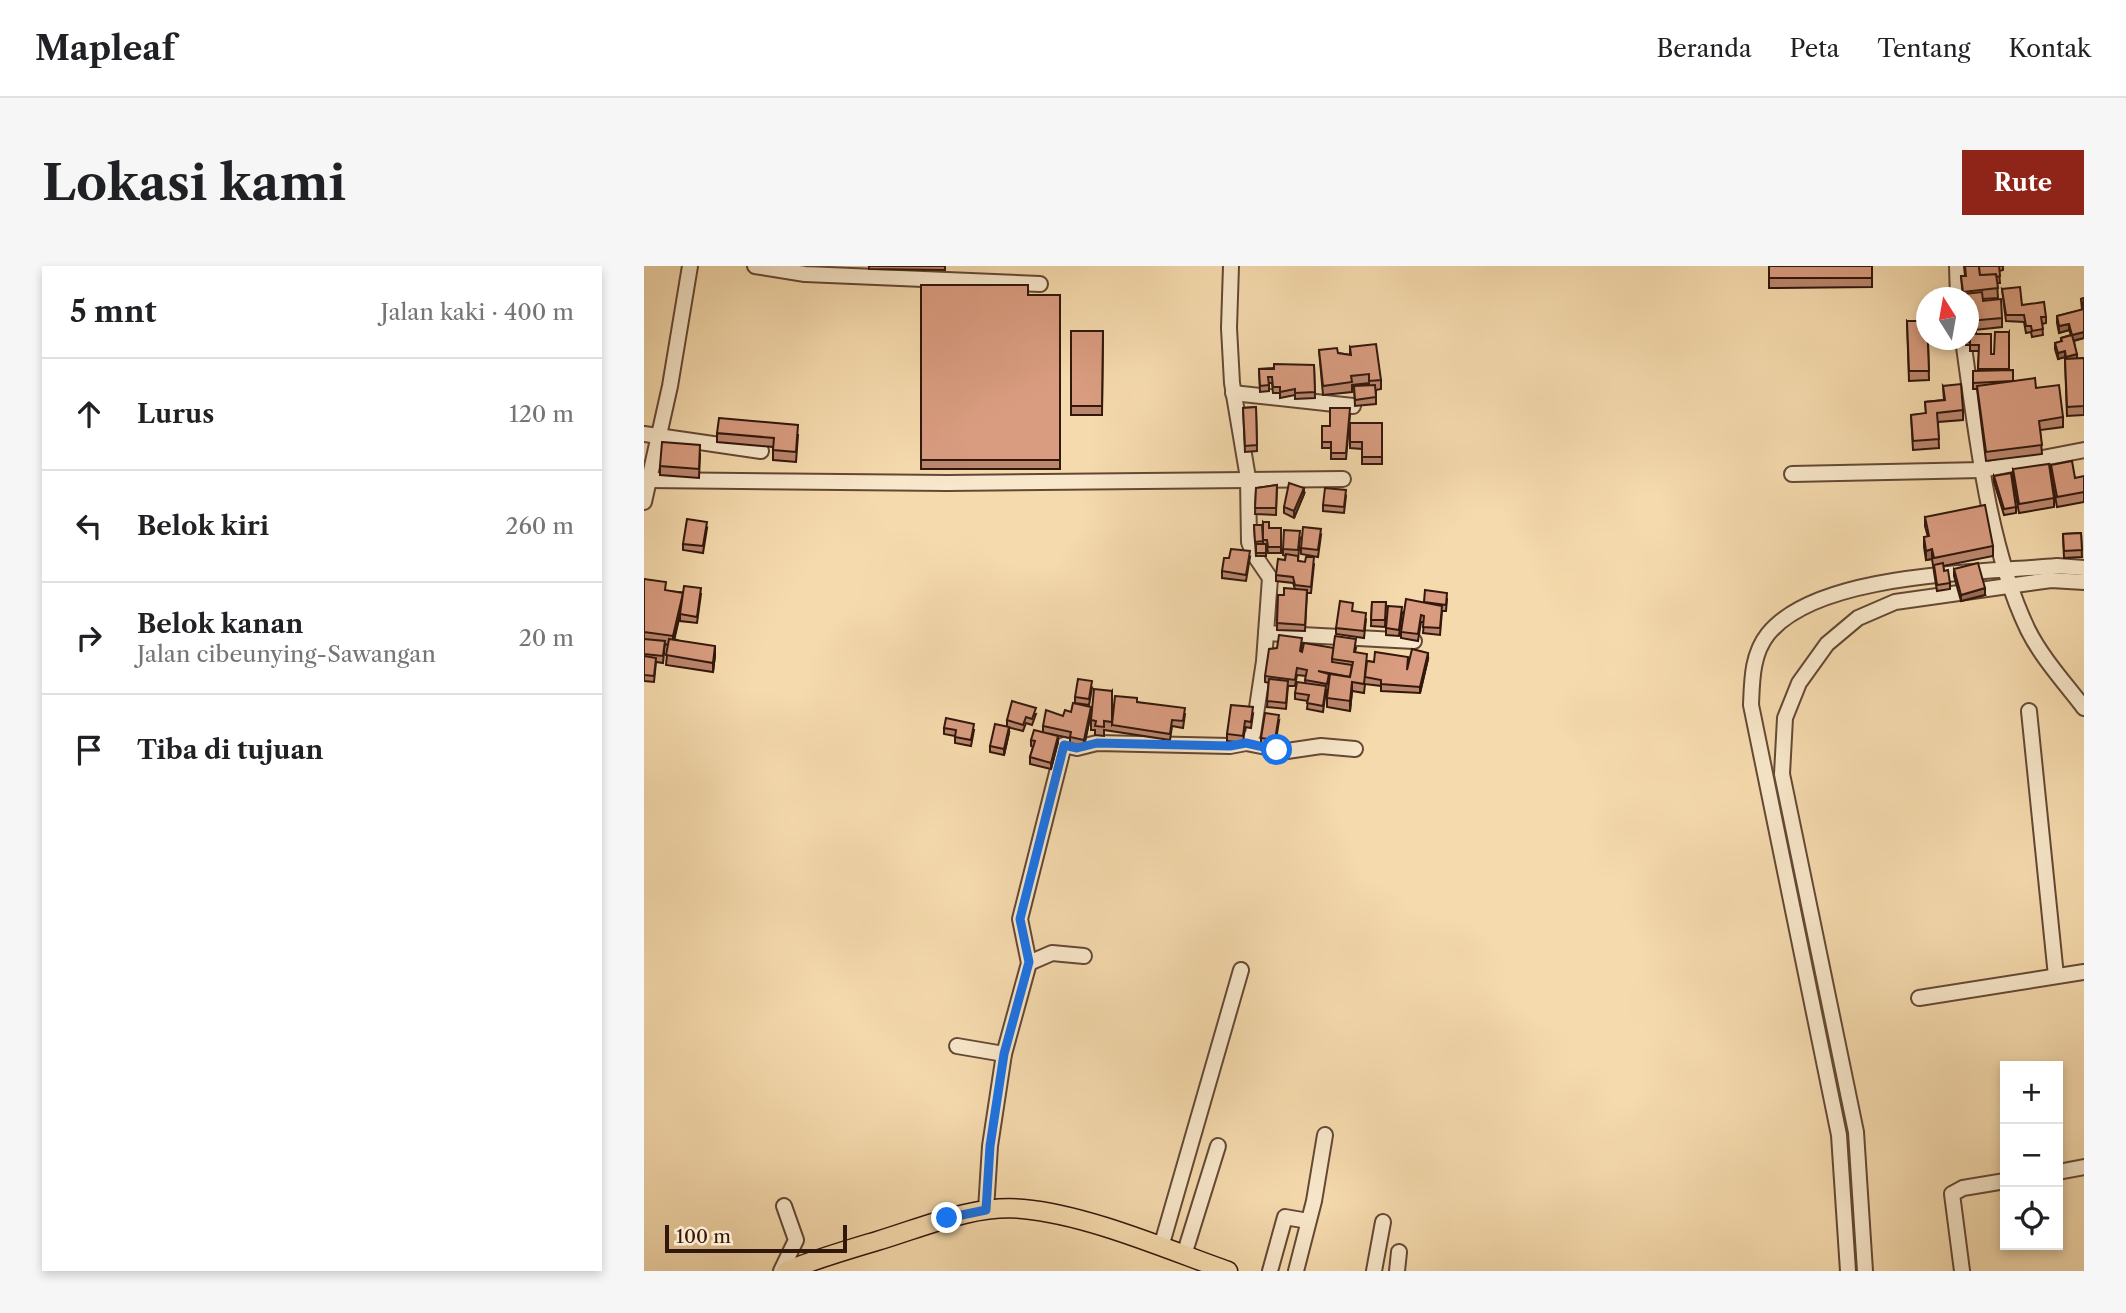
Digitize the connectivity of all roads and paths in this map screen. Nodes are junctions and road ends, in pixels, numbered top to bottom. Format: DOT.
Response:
graph roads {
  1 [pos="688,266"];
  2 [pos="755,266"];
  3 [pos="1231,266"];
  4 [pos="1956,266"];
  5 [pos="1040,284"];
  6 [pos="1957,287"];
  7 [pos="1964,350"];
  8 [pos="1233,393"];
  9 [pos="1353,406"];
  10 [pos="650,436"];
  11 [pos="2084,450"];
  12 [pos="761,452"];
  13 [pos="1982,470"];
  14 [pos="1792,474"];
  15 [pos="1248,478"];
  16 [pos="1343,479"];
  17 [pos="648,480"];
  18 [pos="644,502"];
  19 [pos="2084,568"];
  20 [pos="2008,570"];
  21 [pos="1889,581"];
  22 [pos="2084,582"];
  23 [pos="2012,586"];
  24 [pos="1895,602"];
  25 [pos="1266,633"];
  26 [pos="1414,641"];
  27 [pos="2084,708"];
  28 [pos="2029,711"];
  29 [pos="1046,737"];
  30 [pos="1246,743"];
  31 [pos="1064,745"];
  32 [pos="1355,749"];
  33 [pos="1783,749"];
  34 [pos="1761,753"];
  35 [pos="1084,956"];
  36 [pos="1029,962"];
  37 [pos="1241,970"];
  38 [pos="2084,972"];
  39 [pos="2056,976"];
  40 [pos="1919,998"];
  41 [pos="957,1046"];
  42 [pos="1004,1054"];
  43 [pos="1325,1135"];
  44 [pos="1217,1146"];
  45 [pos="2084,1167"];
  46 [pos="2063,1171"];
  47 [pos="2000,1182"];
  48 [pos="784,1206"];
  49 [pos="986,1210"];
  50 [pos="1308,1221"];
  51 [pos="1383,1222"];
  52 [pos="1161,1247"];
  53 [pos="1399,1252"];
  54 [pos="1192,1262"];
  55 [pos="783,1271"];
  56 [pos="1228,1271"];
  57 [pos="1270,1271"];
  58 [pos="1296,1271"];
  59 [pos="1374,1271"];
  60 [pos="1397,1271"];
  61 [pos="1848,1271"];
  62 [pos="1865,1271"];
  63 [pos="1962,1271"];
  1 -- 10 [label="street"];
  2 -- 5 [label="street"];
  3 -- 8 [label="street"];
  4 -- 6 [label="street"];
  7 -- 13 [label="street"];
  8 -- 9 [label="street"];
  8 -- 15 [label="street"];
  10 -- 12 [label="street"];
  10 -- 17 [label="street"];
  11 -- 13 [label="street"];
  13 -- 14 [label="street"];
  13 -- 20 [label="street"];
  15 -- 16 [label="street"];
  15 -- 17 [label="street"];
  15 -- 25 [label="street"];
  17 -- 18 [label="street"];
  19 -- 20 [label="street"];
  20 -- 21 [label="street"];
  20 -- 23 [label="street"];
  21 -- 24 [label="street"];
  21 -- 34 [label="street"];
  22 -- 23 [label="street"];
  23 -- 24 [label="street"];
  23 -- 27 [label="street"];
  24 -- 33 [label="street"];
  25 -- 26 [label="street"];
  25 -- 30 [label="street"];
  28 -- 39 [label="street"];
  29 -- 31 [label="street"];
  30 -- 31 [label="street"];
  30 -- 32 [label="street"];
  31 -- 36 [label="street"];
  33 -- 34 [label="street"];
  33 -- 62 [label="street"];
  34 -- 61 [label="street"];
  35 -- 36 [label="street"];
  36 -- 42 [label="street"];
  37 -- 52 [label="street"];
  38 -- 39 [label="street"];
  39 -- 40 [label="street"];
  41 -- 42 [label="street"];
  42 -- 49 [label="street"];
  43 -- 50 [label="street"];
  44 -- 54 [label="street"];
  45 -- 46 [label="street"];
  47 -- 63 [label="street"];
  48 -- 55 [label="street"];
  49 -- 52 [label="main road"];
  49 -- 55 [label="main road"];
  50 -- 57 [label="street"];
  50 -- 58 [label="street"];
  51 -- 59 [label="street"];
  52 -- 54 [label="main road"];
  53 -- 60 [label="street"];
  54 -- 56 [label="main road"];
}
